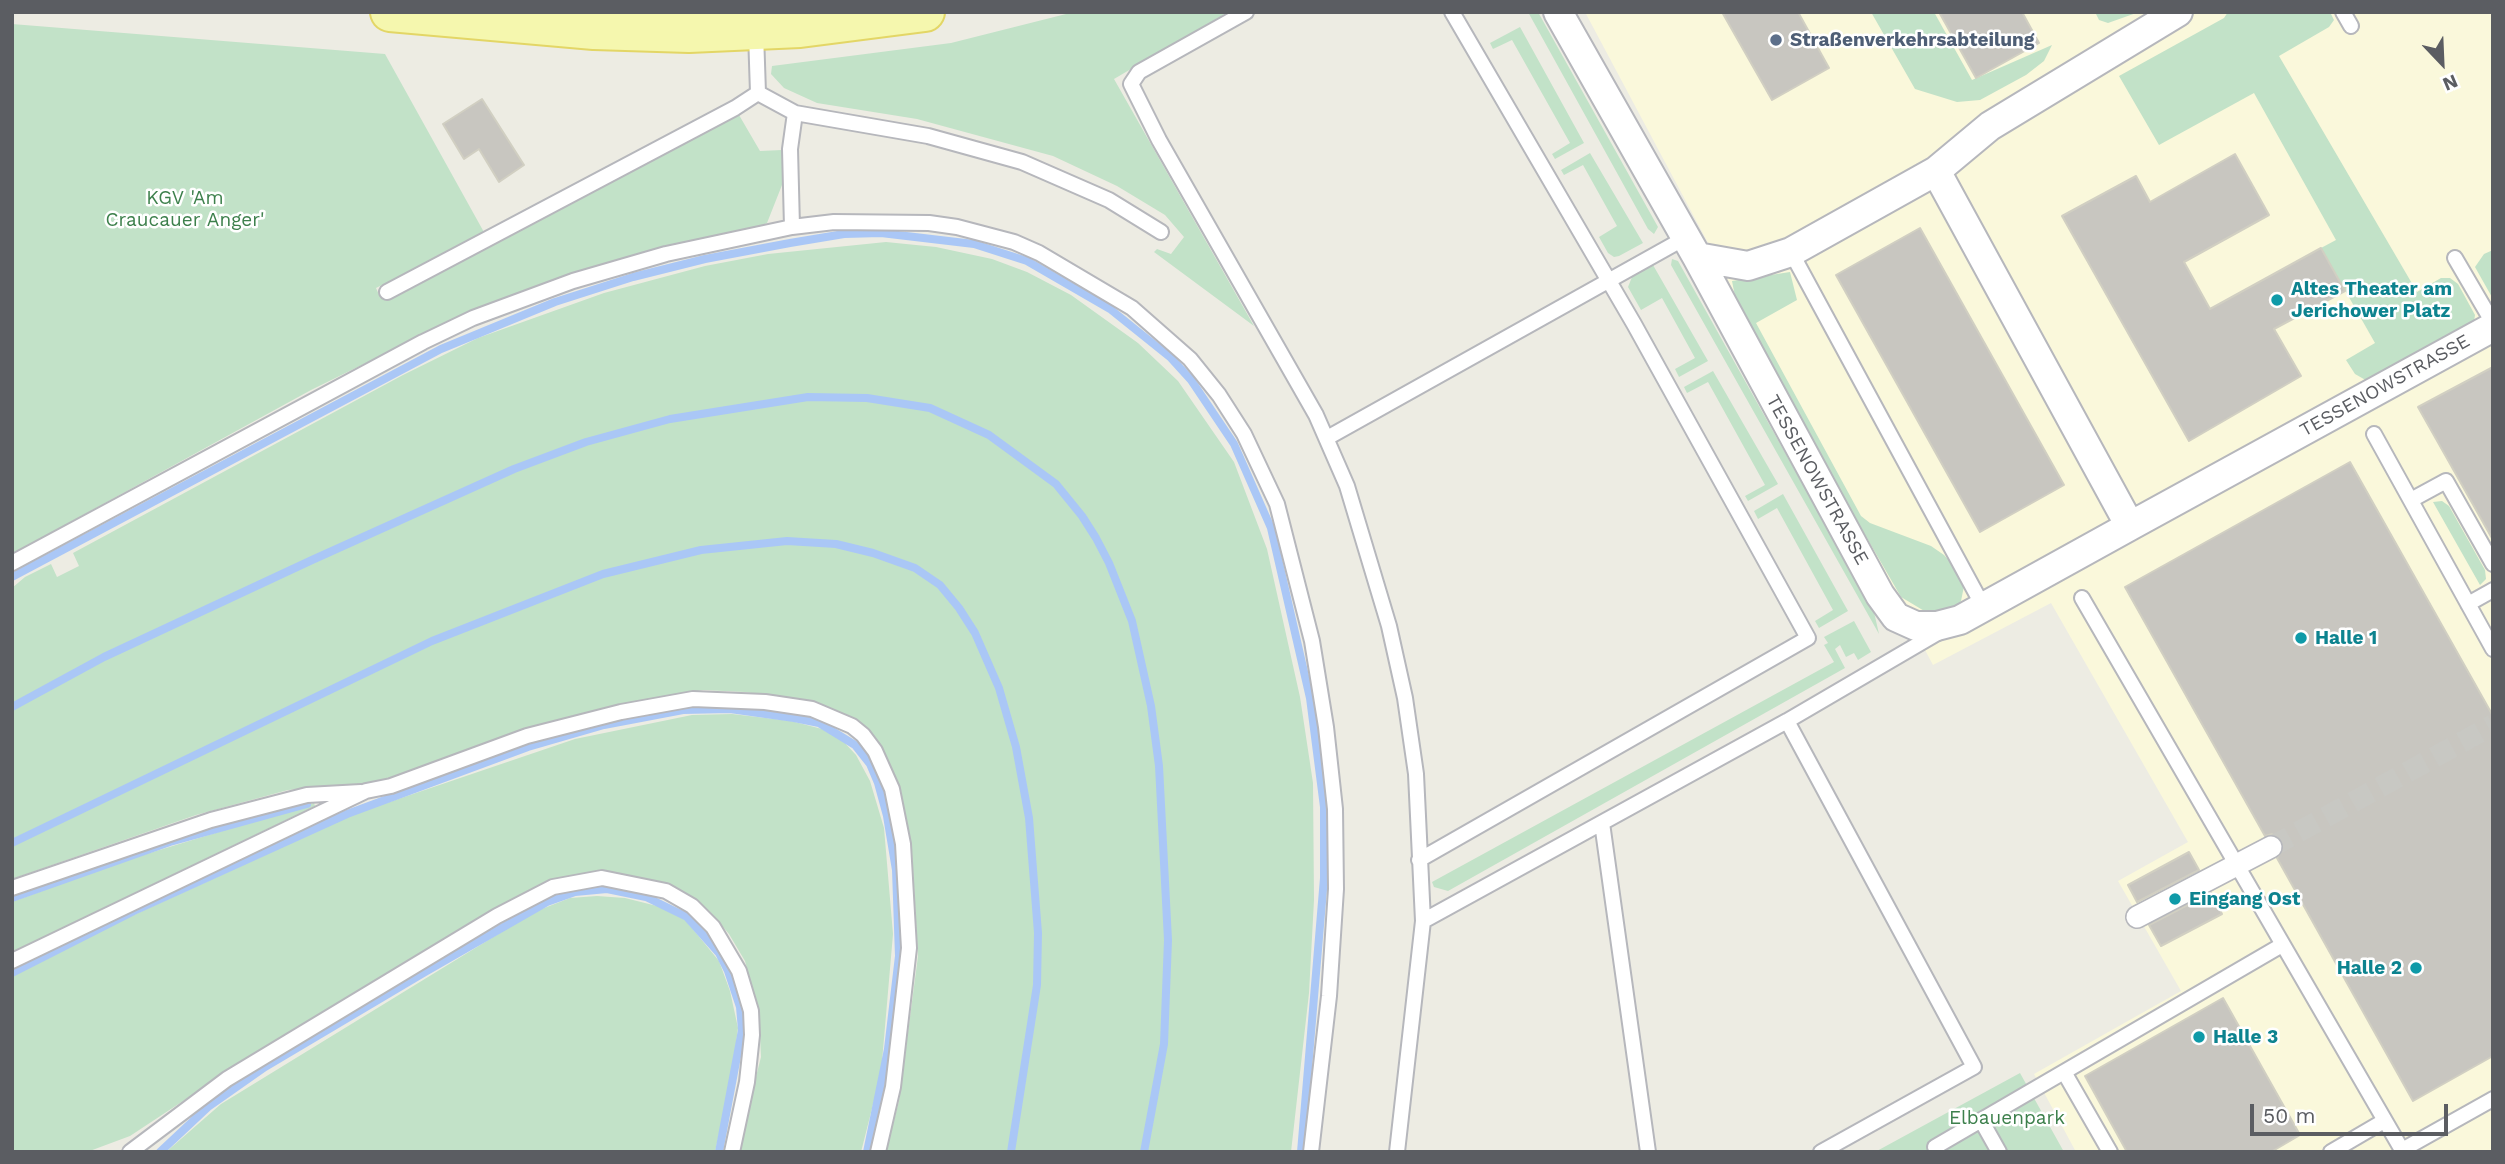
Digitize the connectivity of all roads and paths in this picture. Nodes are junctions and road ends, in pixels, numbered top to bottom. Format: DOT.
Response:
graph roads {
  1 [pos="390,12"];
  2 [pos="925,12"];
  3 [pos="1246,12"];
  4 [pos="1452,12"];
  5 [pos="1558,12"];
  6 [pos="2178,12"];
  7 [pos="2343,12"];
  8 [pos="2351,26"];
  9 [pos="756,31"];
  10 [pos="758,93"];
  11 [pos="795,113"];
  12 [pos="1936,171"];
  13 [pos="792,227"];
  14 [pos="1161,232"];
  15 [pos="1691,248"];
  16 [pos="1791,252"];
  17 [pos="2455,258"];
  18 [pos="1608,282"];
  19 [pos="387,292"];
  20 [pos="2493,325"];
  21 [pos="2374,434"];
  22 [pos="1327,438"];
  23 [pos="2411,500"];
  24 [pos="2130,526"];
  25 [pos="12,564"];
  26 [pos="2493,564"];
  27 [pos="2493,590"];
  28 [pos="2082,598"];
  29 [pos="2468,604"];
  30 [pos="1972,613"];
  31 [pos="2493,649"];
  32 [pos="1787,721"];
  33 [pos="366,791"];
  34 [pos="1602,823"];
  35 [pos="2271,847"];
  36 [pos="1419,860"];
  37 [pos="2238,865"];
  38 [pos="12,888"];
  39 [pos="2137,916"];
  40 [pos="1423,921"];
  41 [pos="2282,945"];
  42 [pos="12,961"];
  43 [pos="2064,1072"];
  44 [pos="2493,1099"];
  45 [pos="1982,1120"];
  46 [pos="2384,1121"];
  47 [pos="1935,1147"];
  48 [pos="130,1152"];
  49 [pos="732,1152"];
  50 [pos="878,1152"];
  51 [pos="1311,1152"];
  52 [pos="1397,1152"];
  53 [pos="1648,1152"];
  54 [pos="1821,1152"];
  55 [pos="1999,1152"];
  56 [pos="2110,1152"];
  57 [pos="2331,1152"];
  1 -- 9 [label="main road"];
  2 -- 9 [label="main road"];
  3 -- 22 [label="lane"];
  4 -- 18 [label="lane"];
  5 -- 15 [label="street, TESSENOWSTRASSE"];
  6 -- 12 [label="street"];
  7 -- 8 [label="lane"];
  9 -- 10 [label="lane"];
  10 -- 11 [label="lane"];
  10 -- 19 [label="lane"];
  11 -- 13 [label="lane"];
  11 -- 14 [label="lane"];
  12 -- 16 [label="street"];
  12 -- 24 [label="street"];
  13 -- 25 [label="lane"];
  13 -- 51 [label="lane"];
  15 -- 16 [label="street"];
  15 -- 18 [label="lane"];
  15 -- 30 [label="street, TESSENOWSTRASSE"];
  16 -- 30 [label="lane"];
  17 -- 20 [label="lane"];
  18 -- 22 [label="lane"];
  18 -- 36 [label="lane"];
  20 -- 24 [label="street, TESSENOWSTRASSE"];
  21 -- 23 [label="lane"];
  22 -- 36 [label="lane"];
  23 -- 26 [label="lane"];
  23 -- 29 [label="lane"];
  24 -- 30 [label="street, TESSENOWSTRASSE"];
  27 -- 29 [label="lane"];
  28 -- 37 [label="lane"];
  29 -- 31 [label="lane"];
  30 -- 32 [label="lane"];
  32 -- 34 [label="lane"];
  32 -- 54 [label="lane"];
  33 -- 38 [label="lane"];
  33 -- 42 [label="lane"];
  33 -- 50 [label="lane"];
  34 -- 40 [label="lane"];
  34 -- 53 [label="lane"];
  35 -- 37 [label="street"];
  36 -- 40 [label="lane"];
  37 -- 39 [label="street"];
  37 -- 41 [label="lane"];
  40 -- 52 [label="lane"];
  41 -- 43 [label="lane"];
  41 -- 46 [label="lane"];
  43 -- 45 [label="lane"];
  43 -- 56 [label="lane"];
  44 -- 46 [label="lane"];
  45 -- 47 [label="lane"];
  45 -- 55 [label="lane"];
  46 -- 57 [label="lane"];
  48 -- 49 [label="lane"];
}
